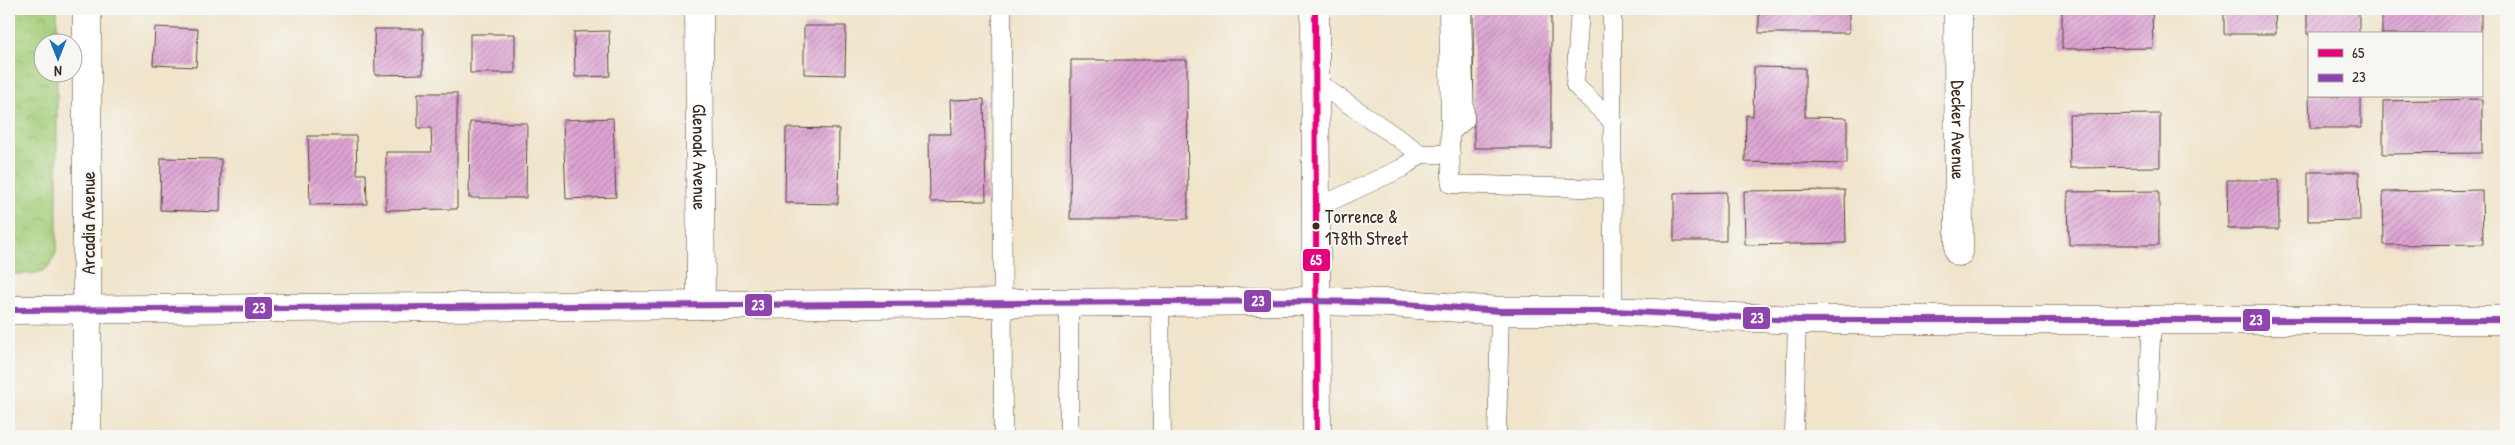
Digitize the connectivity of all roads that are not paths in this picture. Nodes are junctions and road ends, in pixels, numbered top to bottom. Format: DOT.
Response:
graph roads {
  1 [pos="87,9"];
  2 [pos="699,9"];
  3 [pos="1002,9"];
  4 [pos="1314,9"];
  5 [pos="1448,9"];
  6 [pos="1462,9"];
  7 [pos="1580,9"];
  8 [pos="1612,9"];
  9 [pos="1958,9"];
  10 [pos="1315,81"];
  11 [pos="1613,122"];
  12 [pos="1450,133"];
  13 [pos="1421,154"];
  14 [pos="1451,154"];
  15 [pos="1613,189"];
  16 [pos="1316,208"];
  17 [pos="1959,252"];
  18 [pos="1160,302"];
  19 [pos="1316,302"];
  20 [pos="1069,303"];
  21 [pos="1003,304"];
  22 [pos="701,306"];
  23 [pos="9,310"];
  24 [pos="88,310"];
  25 [pos="1500,311"];
  26 [pos="1613,312"];
  27 [pos="1797,320"];
  28 [pos="2152,320"];
  29 [pos="2506,320"];
  30 [pos="87,436"];
  31 [pos="1003,436"];
  32 [pos="1069,436"];
  33 [pos="1162,436"];
  34 [pos="1317,436"];
  35 [pos="1498,436"];
  36 [pos="1794,436"];
  37 [pos="2146,436"];
  1 -- 24 [label="street, Arcadia Avenue"];
  2 -- 22 [label="street, Glenoak Avenue"];
  3 -- 21 [label="lane"];
  4 -- 10 [label="street"];
  5 -- 12 [label="lane"];
  6 -- 12 [label="lane"];
  7 -- 11 [label="lane"];
  8 -- 11 [label="lane"];
  9 -- 17 [label="street, Decker Avenue"];
  10 -- 13 [label="lane"];
  10 -- 16 [label="street"];
  11 -- 15 [label="lane"];
  12 -- 14 [label="lane"];
  13 -- 14 [label="lane"];
  13 -- 16 [label="lane"];
  14 -- 15 [label="lane"];
  15 -- 26 [label="lane"];
  16 -- 19 [label="street"];
  18 -- 19 [label="street"];
  18 -- 20 [label="street"];
  18 -- 33 [label="lane"];
  19 -- 25 [label="street"];
  19 -- 34 [label="street"];
  20 -- 21 [label="street"];
  20 -- 32 [label="lane"];
  21 -- 22 [label="street"];
  21 -- 31 [label="lane"];
  22 -- 24 [label="street"];
  23 -- 24 [label="street"];
  24 -- 30 [label="street, Arcadia Avenue"];
  25 -- 26 [label="street"];
  25 -- 35 [label="lane"];
  26 -- 27 [label="street"];
  27 -- 28 [label="street"];
  27 -- 36 [label="lane"];
  28 -- 29 [label="street"];
  28 -- 37 [label="lane"];
}
